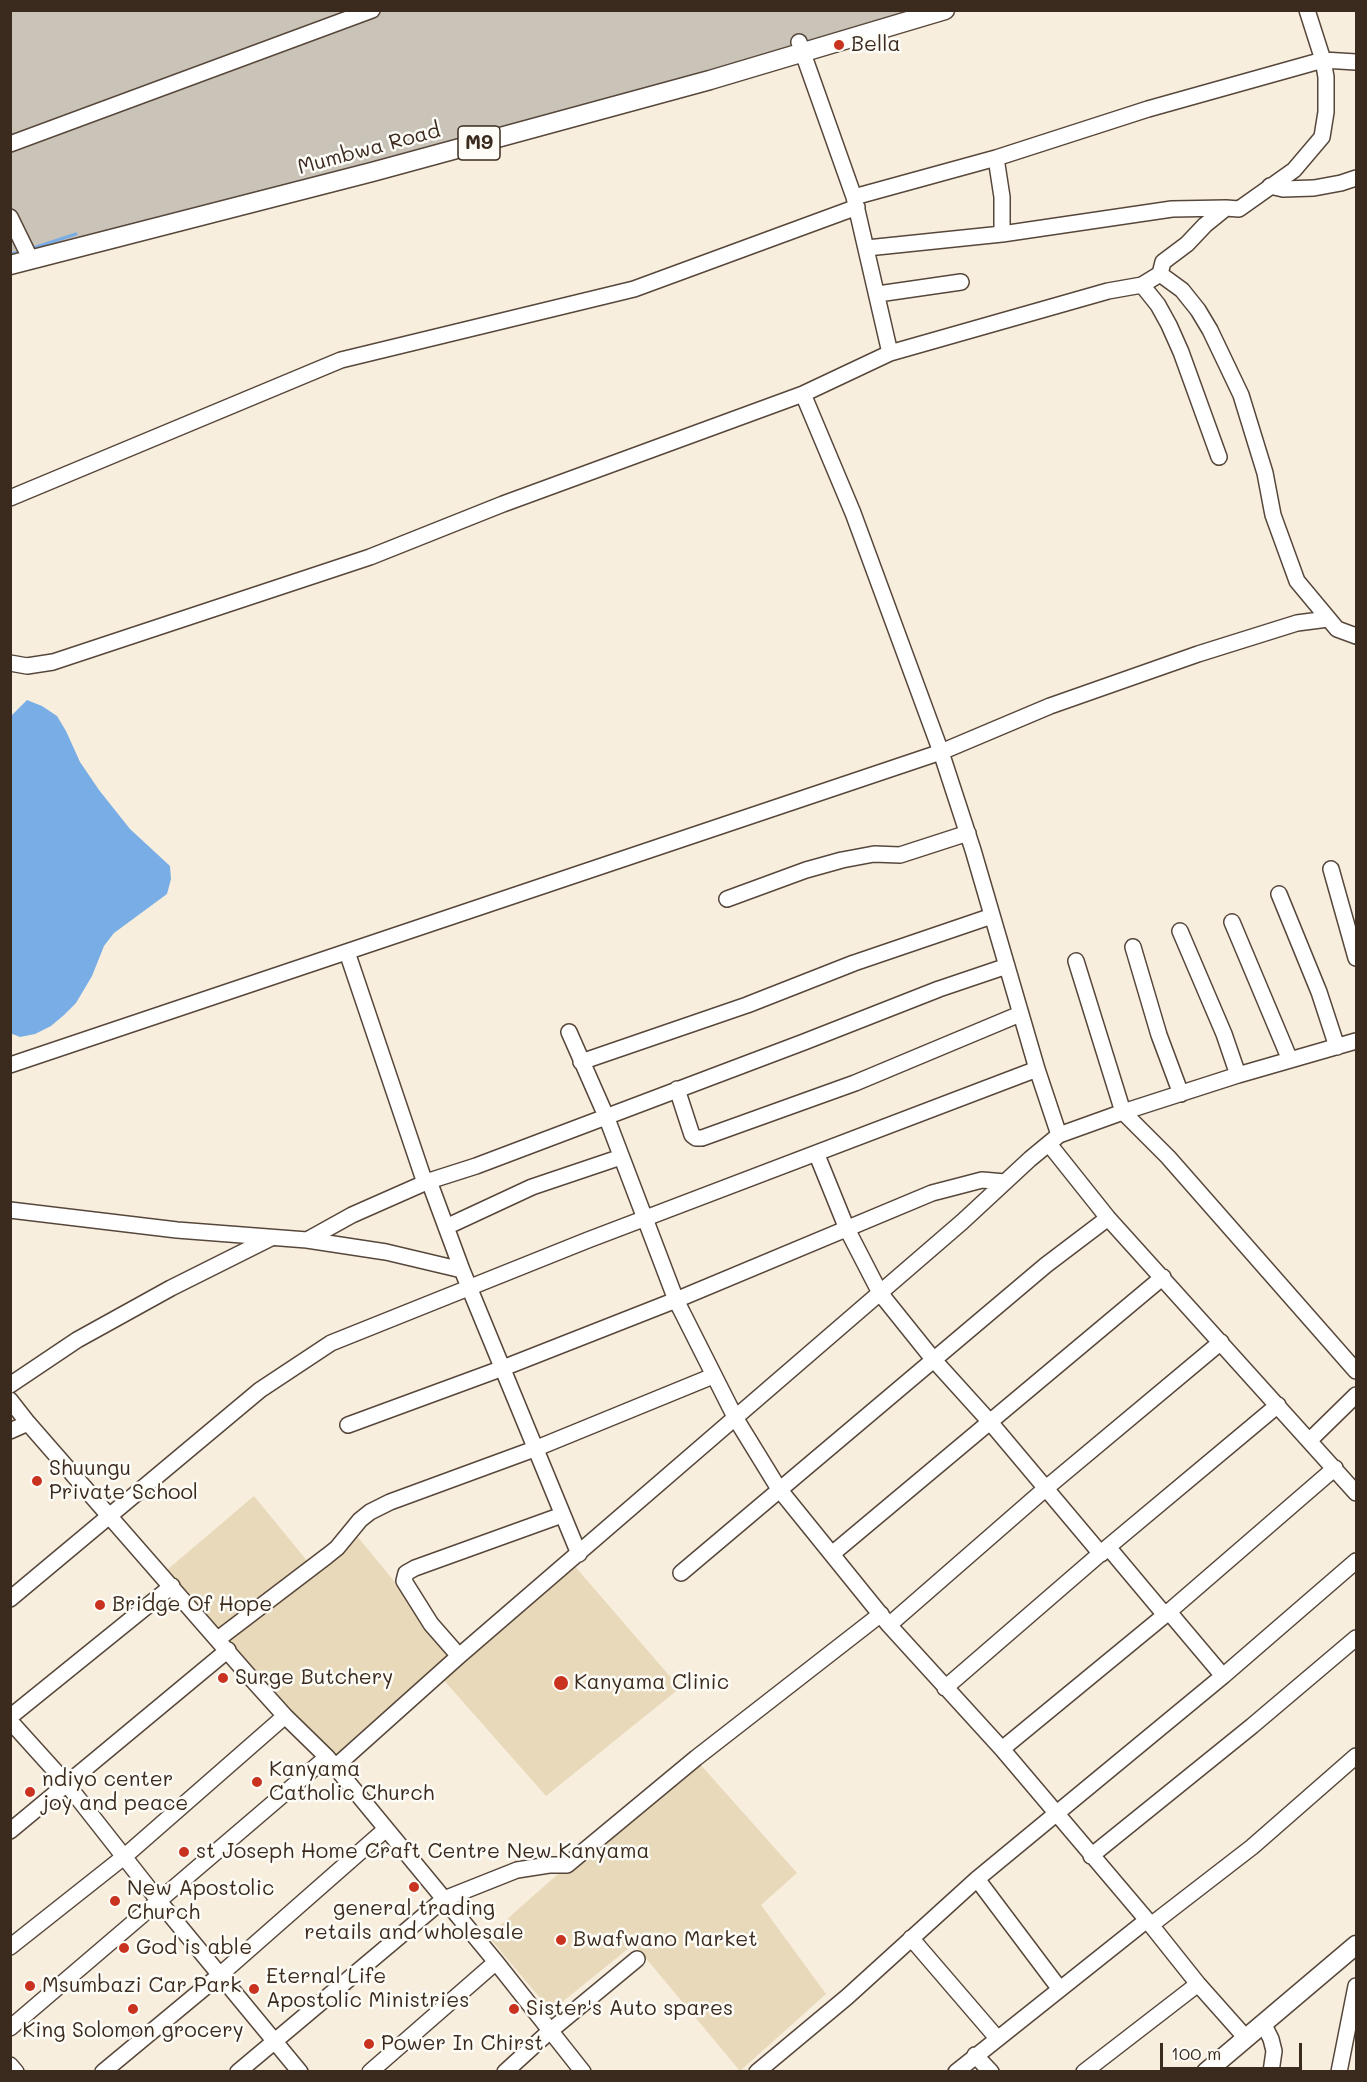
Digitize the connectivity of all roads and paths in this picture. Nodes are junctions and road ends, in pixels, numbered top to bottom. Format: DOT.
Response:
graph roads {
  1 [pos="372,10"];
  2 [pos="908,10"];
  3 [pos="945,10"];
  4 [pos="1307,10"];
  5 [pos="801,48"];
  6 [pos="1323,60"];
  7 [pos="1356,62"];
  8 [pos="10,144"];
  9 [pos="996,158"];
  10 [pos="1356,178"];
  11 [pos="1270,186"];
  12 [pos="856,202"];
  13 [pos="1226,208"];
  14 [pos="10,217"];
  15 [pos="1002,234"];
  16 [pos="867,248"];
  17 [pos="23,256"];
  18 [pos="10,265"];
  19 [pos="1160,273"];
  20 [pos="961,282"];
  21 [pos="1142,285"];
  22 [pos="878,294"];
  23 [pos="890,353"];
  24 [pos="803,394"];
  25 [pos="1220,457"];
  26 [pos="10,498"];
  27 [pos="1328,619"];
  28 [pos="1356,636"];
  29 [pos="10,663"];
  30 [pos="941,752"];
  31 [pos="968,833"];
  32 [pos="1331,868"];
  33 [pos="1279,894"];
  34 [pos="728,899"];
  35 [pos="992,916"];
  36 [pos="1232,922"];
  37 [pos="1180,932"];
  38 [pos="1133,947"];
  39 [pos="347,952"];
  40 [pos="1356,958"];
  41 [pos="1076,961"];
  42 [pos="1007,966"];
  43 [pos="1020,1014"];
  44 [pos="569,1032"];
  45 [pos="1356,1041"];
  46 [pos="1337,1047"];
  47 [pos="1290,1060"];
  48 [pos="581,1062"];
  49 [pos="10,1065"];
  50 [pos="1037,1070"];
  51 [pos="1238,1075"];
  52 [pos="677,1089"];
  53 [pos="1180,1094"];
  54 [pos="1123,1112"];
  55 [pos="606,1116"];
  56 [pos="1054,1139"];
  57 [pos="817,1155"];
  58 [pos="621,1156"];
  59 [pos="427,1182"];
  60 [pos="1005,1182"];
  61 [pos="10,1209"];
  62 [pos="1108,1218"];
  63 [pos="645,1220"];
  64 [pos="446,1227"];
  65 [pos="847,1229"];
  66 [pos="273,1237"];
  67 [pos="307,1240"];
  68 [pos="462,1270"];
  69 [pos="1163,1277"];
  70 [pos="471,1288"];
  71 [pos="880,1293"];
  72 [pos="676,1300"];
  73 [pos="1221,1342"];
  74 [pos="933,1359"];
  75 [pos="503,1368"];
  76 [pos="1356,1371"];
  77 [pos="713,1376"];
  78 [pos="10,1385"];
  79 [pos="1356,1395"];
  80 [pos="10,1400"];
  81 [pos="1278,1405"];
  82 [pos="736,1419"];
  83 [pos="990,1422"];
  84 [pos="28,1423"];
  85 [pos="348,1425"];
  86 [pos="10,1431"];
  87 [pos="1310,1440"];
  88 [pos="537,1448"];
  89 [pos="1335,1468"];
  90 [pos="779,1489"];
  91 [pos="1045,1489"];
  92 [pos="1356,1493"];
  93 [pos="110,1515"];
  94 [pos="562,1515"];
  95 [pos="1105,1550"];
  96 [pos="579,1554"];
  97 [pos="832,1554"];
  98 [pos="1356,1561"];
  99 [pos="681,1573"];
  100 [pos="172,1586"];
  101 [pos="10,1599"];
  102 [pos="1167,1613"];
  103 [pos="885,1619"];
  104 [pos="1356,1638"];
  105 [pos="223,1645"];
  106 [pos="459,1656"];
  107 [pos="1223,1676"];
  108 [pos="945,1688"];
  109 [pos="285,1716"];
  110 [pos="10,1719"];
  111 [pos="1002,1749"];
  112 [pos="1356,1756"];
  113 [pos="331,1762"];
  114 [pos="66,1783"];
  115 [pos="1055,1814"];
  116 [pos="386,1829"];
  117 [pos="10,1831"];
  118 [pos="125,1856"];
  119 [pos="1091,1856"];
  120 [pos="977,1879"];
  121 [pos="444,1899"];
  122 [pos="158,1900"];
  123 [pos="1149,1922"];
  124 [pos="911,1938"];
  125 [pos="1356,1945"];
  126 [pos="10,1947"];
  127 [pos="637,1959"];
  128 [pos="496,1962"];
  129 [pos="221,1974"];
  130 [pos="1198,1984"];
  131 [pos="1356,1986"];
  132 [pos="1059,1988"];
  133 [pos="1263,2024"];
  134 [pos="10,2028"];
  135 [pos="550,2031"];
  136 [pos="997,2038"];
  137 [pos="1246,2038"];
  138 [pos="274,2040"];
  139 [pos="975,2055"];
  140 [pos="10,2065"];
  141 [pos="16,2072"];
  142 [pos="103,2072"];
  143 [pos="238,2072"];
  144 [pos="300,2072"];
  145 [pos="370,2072"];
  146 [pos="505,2072"];
  147 [pos="583,2072"];
  148 [pos="757,2072"];
  149 [pos="956,2072"];
  150 [pos="991,2072"];
  151 [pos="1084,2072"];
  152 [pos="1206,2072"];
  153 [pos="1271,2072"];
  154 [pos="1339,2072"];
  1 -- 8 [label="street"];
  2 -- 5 [label="main road, Mumbwa Road / M9"];
  3 -- 5 [label="main road, Mumbwa Road / M9"];
  4 -- 6 [label="street"];
  5 -- 12 [label="street"];
  5 -- 17 [label="main road, Mumbwa Road / M9"];
  6 -- 7 [label="street"];
  6 -- 9 [label="street"];
  6 -- 11 [label="street"];
  9 -- 12 [label="street"];
  9 -- 15 [label="street"];
  10 -- 11 [label="street"];
  11 -- 13 [label="street"];
  12 -- 16 [label="street"];
  12 -- 26 [label="street"];
  13 -- 15 [label="street"];
  13 -- 19 [label="street"];
  14 -- 17 [label="street"];
  15 -- 16 [label="street"];
  16 -- 22 [label="street"];
  17 -- 18 [label="main road, Mumbwa Road / M9"];
  19 -- 21 [label="street"];
  19 -- 27 [label="street"];
  20 -- 22 [label="street"];
  21 -- 23 [label="street"];
  21 -- 25 [label="street"];
  22 -- 23 [label="street"];
  23 -- 24 [label="street"];
  24 -- 29 [label="street"];
  24 -- 30 [label="street"];
  27 -- 28 [label="street"];
  27 -- 30 [label="street"];
  30 -- 31 [label="street"];
  30 -- 39 [label="street"];
  31 -- 34 [label="street"];
  31 -- 35 [label="street"];
  32 -- 40 [label="street"];
  33 -- 46 [label="street"];
  35 -- 42 [label="street"];
  35 -- 48 [label="street"];
  36 -- 47 [label="street"];
  37 -- 51 [label="street"];
  38 -- 53 [label="street"];
  39 -- 49 [label="street"];
  39 -- 59 [label="street"];
  41 -- 54 [label="street"];
  42 -- 43 [label="street"];
  42 -- 52 [label="street"];
  43 -- 50 [label="street"];
  43 -- 52 [label="street"];
  44 -- 48 [label="street"];
  45 -- 46 [label="street"];
  46 -- 47 [label="street"];
  47 -- 51 [label="street"];
  48 -- 55 [label="street"];
  50 -- 56 [label="street"];
  50 -- 57 [label="street"];
  51 -- 53 [label="street"];
  52 -- 55 [label="street"];
  53 -- 54 [label="street"];
  54 -- 56 [label="street"];
  54 -- 76 [label="street"];
  55 -- 58 [label="street"];
  55 -- 59 [label="street"];
  56 -- 60 [label="street"];
  56 -- 62 [label="street"];
  57 -- 63 [label="street"];
  57 -- 65 [label="street"];
  58 -- 63 [label="street"];
  58 -- 64 [label="street"];
  59 -- 64 [label="street"];
  59 -- 67 [label="street"];
  60 -- 65 [label="street"];
  60 -- 71 [label="street"];
  61 -- 66 [label="street"];
  62 -- 69 [label="street"];
  62 -- 74 [label="street"];
  63 -- 70 [label="street"];
  63 -- 72 [label="street"];
  64 -- 68 [label="street"];
  65 -- 71 [label="street"];
  65 -- 72 [label="street"];
  66 -- 67 [label="street"];
  66 -- 78 [label="street"];
  67 -- 68 [label="street"];
  68 -- 70 [label="street"];
  69 -- 73 [label="street"];
  69 -- 83 [label="street"];
  70 -- 75 [label="street"];
  70 -- 93 [label="street"];
  71 -- 74 [label="street"];
  71 -- 82 [label="street"];
  72 -- 75 [label="street"];
  72 -- 77 [label="street"];
  73 -- 81 [label="street"];
  73 -- 91 [label="street"];
  74 -- 83 [label="street"];
  74 -- 90 [label="street"];
  75 -- 85 [label="street"];
  75 -- 88 [label="street"];
  77 -- 82 [label="street"];
  77 -- 88 [label="street"];
  79 -- 87 [label="street"];
  80 -- 84 [label="street"];
  81 -- 87 [label="street"];
  81 -- 95 [label="street"];
  82 -- 90 [label="street"];
  82 -- 96 [label="street"];
  83 -- 91 [label="street"];
  83 -- 97 [label="street"];
  84 -- 86 [label="street"];
  84 -- 93 [label="street"];
  87 -- 89 [label="street"];
  88 -- 94 [label="street"];
  88 -- 105 [label="street"];
  89 -- 92 [label="street"];
  89 -- 102 [label="street"];
  90 -- 97 [label="street"];
  90 -- 99 [label="street"];
  91 -- 95 [label="street"];
  91 -- 103 [label="street"];
  93 -- 100 [label="street"];
  93 -- 101 [label="street"];
  94 -- 96 [label="street"];
  94 -- 106 [label="street"];
  95 -- 102 [label="street"];
  95 -- 108 [label="street"];
  96 -- 106 [label="street"];
  97 -- 103 [label="street"];
  98 -- 107 [label="street"];
  100 -- 105 [label="street"];
  100 -- 110 [label="street"];
  102 -- 107 [label="street"];
  102 -- 111 [label="street"];
  103 -- 108 [label="street"];
  103 -- 121 [label="street"];
  104 -- 119 [label="street"];
  105 -- 109 [label="street"];
  105 -- 114 [label="street"];
  106 -- 113 [label="street"];
  107 -- 115 [label="street"];
  108 -- 111 [label="street"];
  109 -- 113 [label="street"];
  109 -- 118 [label="street"];
  110 -- 114 [label="street"];
  111 -- 115 [label="street"];
  112 -- 123 [label="street"];
  113 -- 116 [label="street"];
  113 -- 122 [label="street"];
  114 -- 117 [label="street"];
  114 -- 118 [label="street"];
  115 -- 119 [label="street"];
  115 -- 120 [label="street"];
  116 -- 121 [label="street"];
  116 -- 129 [label="street"];
  118 -- 122 [label="street"];
  118 -- 126 [label="street"];
  119 -- 123 [label="street"];
  120 -- 124 [label="street"];
  120 -- 132 [label="street"];
  121 -- 128 [label="street"];
  121 -- 138 [label="street"];
  122 -- 129 [label="street"];
  122 -- 134 [label="street"];
  123 -- 130 [label="street"];
  123 -- 132 [label="street"];
  124 -- 136 [label="street"];
  124 -- 148 [label="street"];
  125 -- 133 [label="main road"];
  127 -- 135 [label="street"];
  128 -- 135 [label="street"];
  128 -- 145 [label="street"];
  129 -- 138 [label="street"];
  129 -- 142 [label="street"];
  130 -- 137 [label="street"];
  130 -- 151 [label="street"];
  131 -- 154 [label="street"];
  132 -- 136 [label="street"];
  133 -- 137 [label="main road"];
  133 -- 153 [label="street"];
  135 -- 146 [label="street"];
  135 -- 147 [label="street"];
  136 -- 139 [label="street"];
  137 -- 152 [label="main road"];
  138 -- 143 [label="street"];
  138 -- 144 [label="street"];
  139 -- 149 [label="street"];
  139 -- 150 [label="street"];
  140 -- 141 [label="street"];
}
